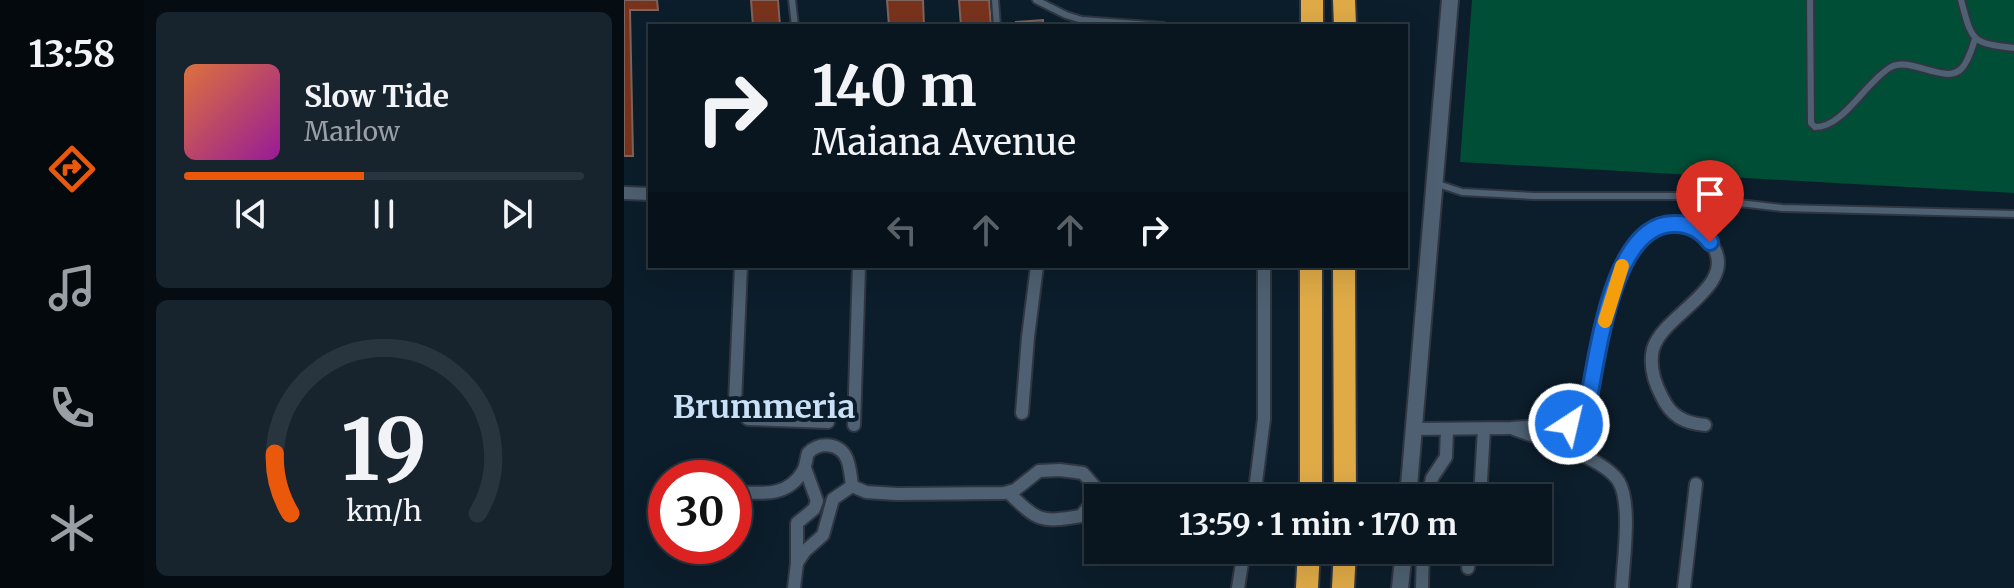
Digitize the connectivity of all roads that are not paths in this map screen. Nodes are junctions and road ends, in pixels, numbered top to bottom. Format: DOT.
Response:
graph roads {
  1 [pos="792,0"];
  2 [pos="995,0"];
  3 [pos="1036,0"];
  4 [pos="1312,0"];
  5 [pos="1344,0"];
  6 [pos="1450,0"];
  7 [pos="1810,0"];
  8 [pos="1961,0"];
  9 [pos="795,24"];
  10 [pos="997,24"];
  11 [pos="1136,24"];
  12 [pos="1312,24"];
  13 [pos="1345,24"];
  14 [pos="1975,39"];
  15 [pos="2014,48"];
  16 [pos="1434,182"];
  17 [pos="624,193"];
  18 [pos="648,194"];
  19 [pos="2014,214"];
  20 [pos="741,268"];
  21 [pos="859,268"];
  22 [pos="1037,268"];
  23 [pos="1264,268"];
  24 [pos="1311,268"];
  25 [pos="1344,268"];
  26 [pos="1022,413"];
  27 [pos="828,422"];
  28 [pos="854,425"];
  29 [pos="1705,425"];
  30 [pos="1511,428"];
  31 [pos="1414,429"];
  32 [pos="1447,429"];
  33 [pos="1484,429"];
  34 [pos="805,468"];
  35 [pos="1091,484"];
  36 [pos="1256,484"];
  37 [pos="1311,484"];
  38 [pos="1345,484"];
  39 [pos="1409,484"];
  40 [pos="1431,484"];
  41 [pos="1481,484"];
  42 [pos="1696,484"];
  43 [pos="852,486"];
  44 [pos="752,491"];
  45 [pos="1009,493"];
  46 [pos="811,512"];
  47 [pos="1084,512"];
  48 [pos="825,525"];
  49 [pos="797,563"];
  50 [pos="1242,564"];
  51 [pos="1308,564"];
  52 [pos="1344,564"];
  53 [pos="1403,564"];
  54 [pos="1423,564"];
  55 [pos="1469,564"];
  56 [pos="1468,568"];
  57 [pos="794,588"];
  58 [pos="1238,588"];
  59 [pos="1307,588"];
  60 [pos="1343,588"];
  61 [pos="1400,588"];
  62 [pos="1422,588"];
  63 [pos="1622,588"];
  64 [pos="1684,588"];
  1 -- 9 [label="lane"];
  2 -- 10 [label="lane"];
  3 -- 11 [label="lane"];
  4 -- 12 [label="highway"];
  5 -- 13 [label="highway"];
  6 -- 16 [label="main road"];
  7 -- 14 [label="lane"];
  8 -- 14 [label="lane"];
  14 -- 15 [label="lane"];
  16 -- 19 [label="lane"];
  16 -- 31 [label="main road"];
  17 -- 18 [label="street"];
  20 -- 27 [label="street"];
  21 -- 28 [label="street"];
  22 -- 26 [label="street"];
  23 -- 36 [label="street"];
  24 -- 37 [label="highway"];
  25 -- 38 [label="highway"];
  29 -- 30 [label="street"];
  30 -- 33 [label="street"];
  30 -- 63 [label="street"];
  31 -- 32 [label="street"];
  31 -- 39 [label="main road"];
  32 -- 33 [label="street"];
  32 -- 40 [label="street"];
  33 -- 41 [label="street"];
  34 -- 43 [label="street"];
  34 -- 44 [label="street"];
  34 -- 46 [label="street"];
  35 -- 45 [label="street"];
  42 -- 64 [label="street"];
  43 -- 45 [label="street"];
  43 -- 48 [label="street"];
  45 -- 47 [label="street"];
  46 -- 48 [label="street"];
  46 -- 49 [label="street"];
  48 -- 49 [label="street"];
  49 -- 57 [label="street"];
  50 -- 58 [label="street"];
  51 -- 59 [label="highway"];
  52 -- 60 [label="highway"];
  53 -- 61 [label="main road"];
  54 -- 62 [label="street"];
  55 -- 56 [label="street"];
}
